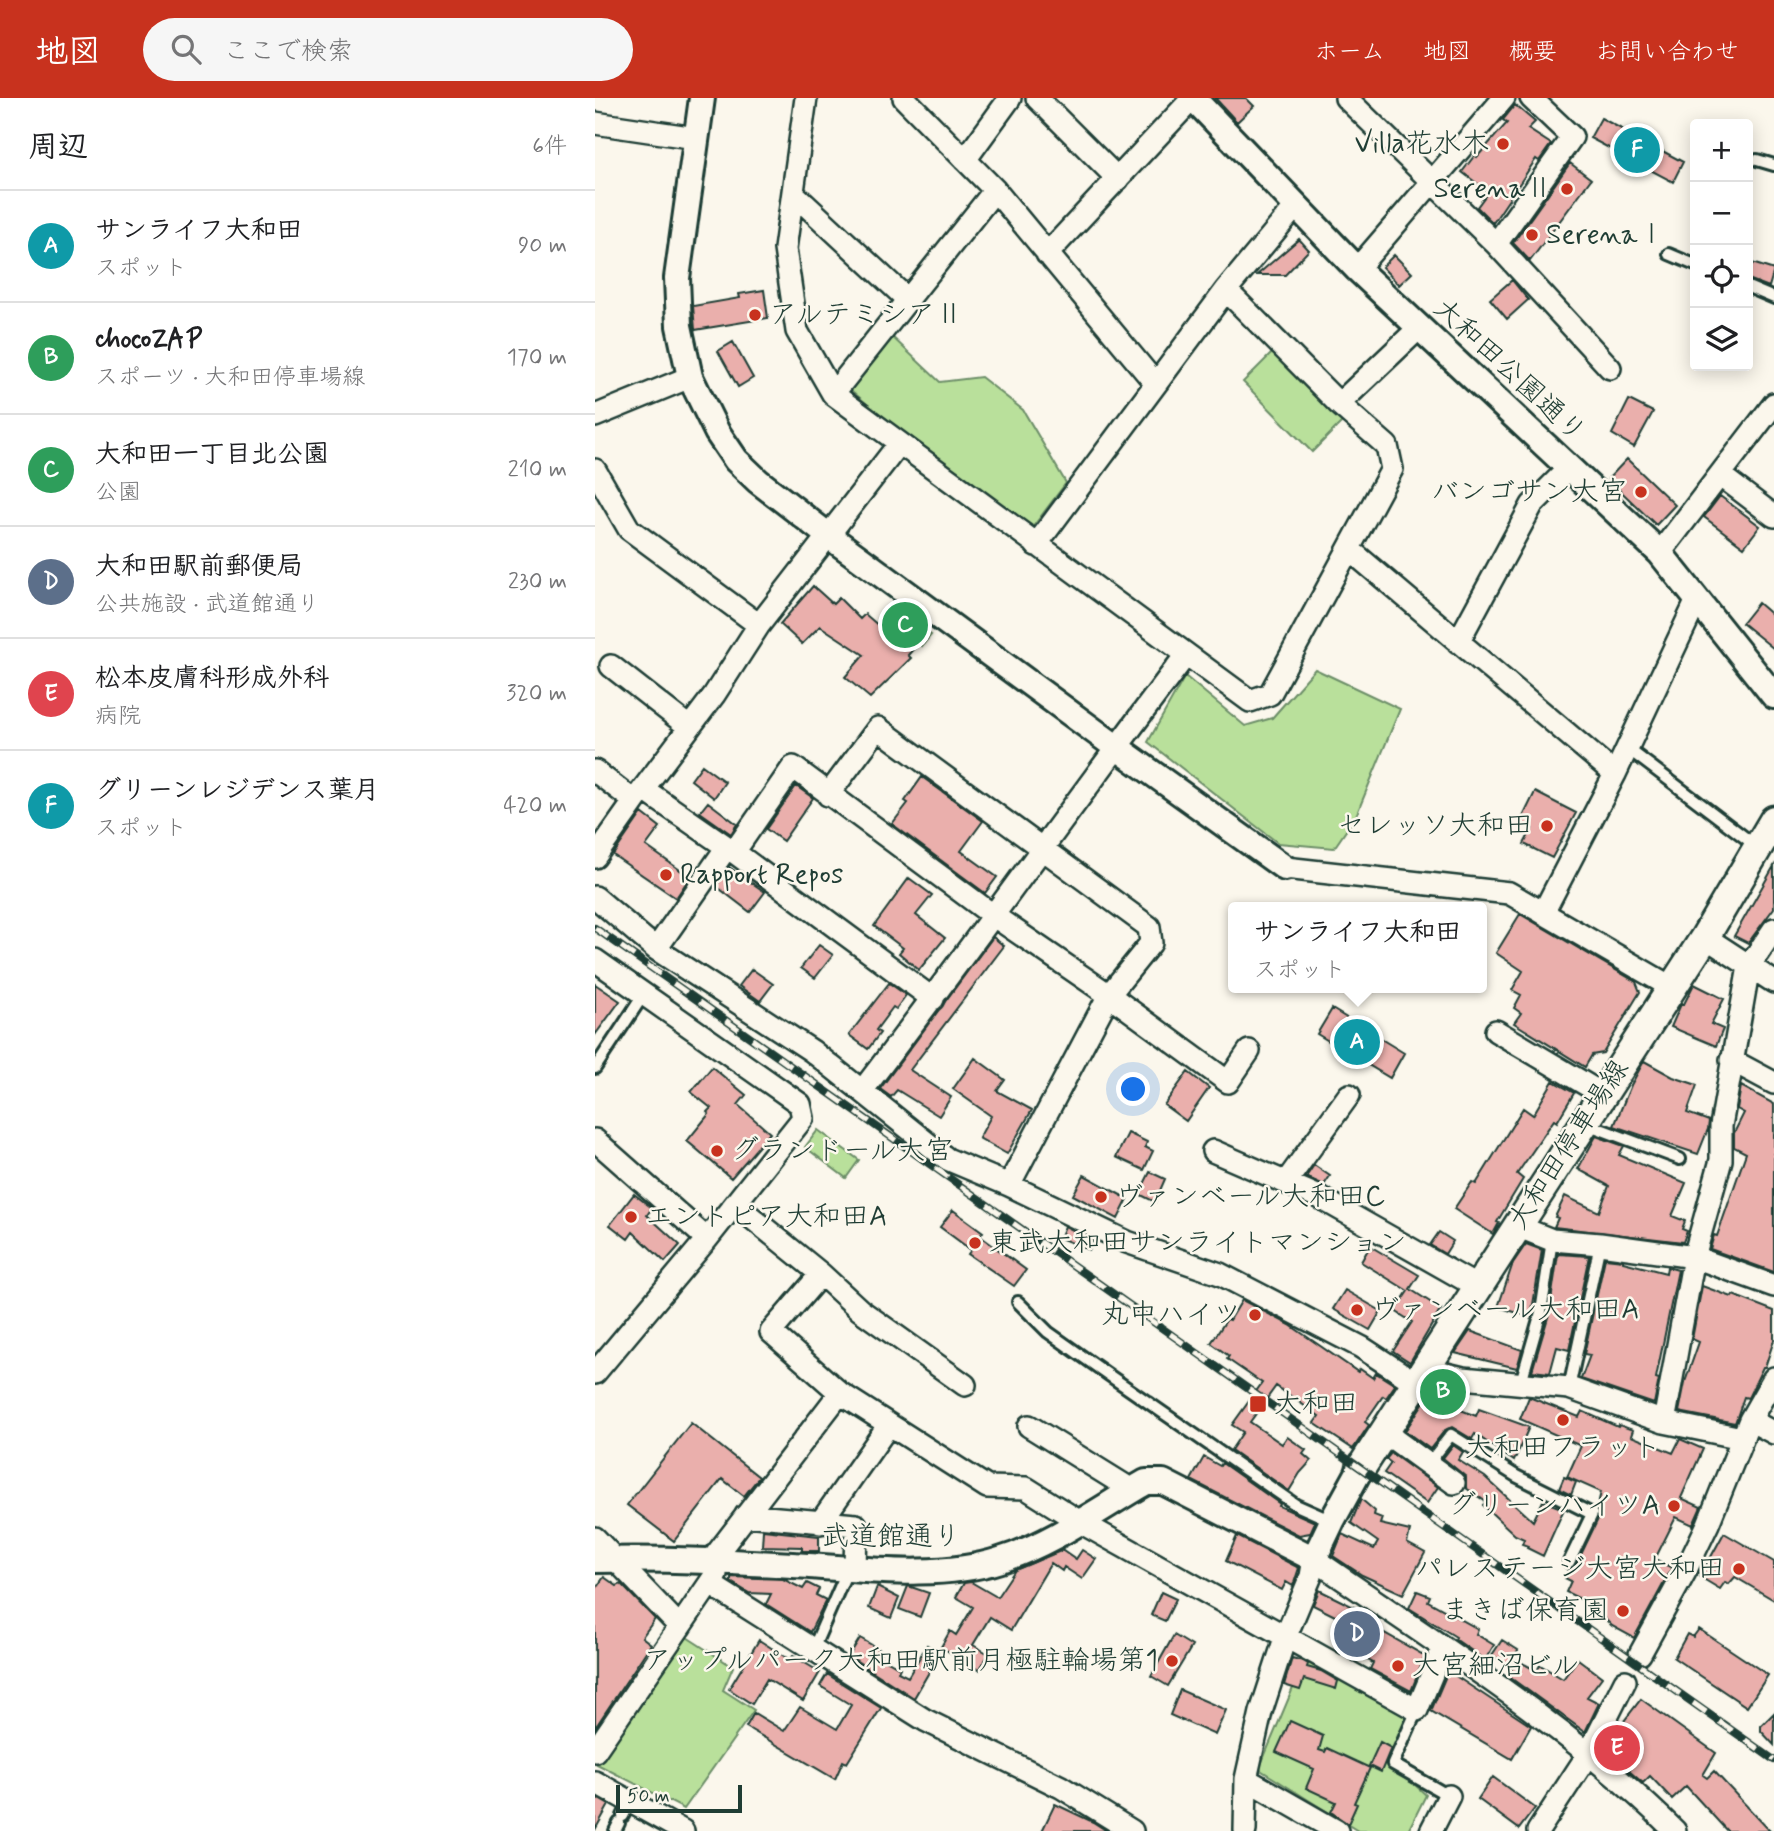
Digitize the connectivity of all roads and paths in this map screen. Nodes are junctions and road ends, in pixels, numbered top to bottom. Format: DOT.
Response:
graph roads {
  1 [pos="702,98"];
  2 [pos="800,98"];
  3 [pos="806,98"];
  4 [pos="904,98"];
  5 [pos="1010,98"];
  6 [pos="1037,98"];
  7 [pos="1193,98"];
  8 [pos="1346,98"];
  9 [pos="1504,98"];
  10 [pos="1531,98"];
  11 [pos="595,123"];
  12 [pos="696,138"];
  13 [pos="965,160"];
  14 [pos="1757,160"];
  15 [pos="1774,164"];
  16 [pos="1118,179"];
  17 [pos="1431,183"];
  18 [pos="995,190"];
  19 [pos="793,193"];
  20 [pos="1296,206"];
  21 [pos="1496,244"];
  22 [pos="1047,254"];
  23 [pos="1669,254"];
  24 [pos="1690,263"];
  25 [pos="1357,269"];
  26 [pos="1753,289"];
  27 [pos="1226,290"];
  28 [pos="1774,298"];
  29 [pos="908,300"];
  30 [pos="1419,328"];
  31 [pos="1610,369"];
  32 [pos="690,377"];
  33 [pos="1155,383"];
  34 [pos="833,394"];
  35 [pos="1339,404"];
  36 [pos="1774,404"];
  37 [pos="595,416"];
  38 [pos="899,444"];
  39 [pos="1569,468"];
  40 [pos="595,470"];
  41 [pos="1720,475"];
  42 [pos="1774,516"];
  43 [pos="829,536"];
  44 [pos="1036,545"];
  45 [pos="1349,549"];
  46 [pos="1660,553"];
  47 [pos="1697,600"];
  48 [pos="759,625"];
  49 [pos="1458,642"];
  50 [pos="1186,655"];
  51 [pos="611,666"];
  52 [pos="1774,696"];
  53 [pos="689,727"];
  54 [pos="1116,747"];
  55 [pos="1627,748"];
  56 [pos="595,771"];
  57 [pos="1615,774"];
  58 [pos="639,795"];
  59 [pos="828,795"];
  60 [pos="1774,820"];
  61 [pos="1758,847"];
  62 [pos="1042,848"];
  63 [pos="730,850"];
  64 [pos="595,857"];
  65 [pos="1285,868"];
  66 [pos="595,897"];
  67 [pos="1543,912"];
  68 [pos="993,916"];
  69 [pos="1774,929"];
  70 [pos="1705,937"];
  71 [pos="656,949"];
  72 [pos="595,960"];
  73 [pos="1749,966"];
  74 [pos="1774,982"];
  75 [pos="1671,987"];
  76 [pos="644,994"];
  77 [pos="1109,995"];
  78 [pos="933,999"];
  79 [pos="1496,1031"];
  80 [pos="1249,1051"];
  81 [pos="1731,1060"];
  82 [pos="595,1068"];
  83 [pos="1774,1083"];
  84 [pos="862,1091"];
  85 [pos="1602,1094"];
  86 [pos="1349,1095"];
  87 [pos="1583,1123"];
  88 [pos="1213,1151"];
  89 [pos="599,1153"];
  90 [pos="1679,1159"];
  91 [pos="1286,1182"];
  92 [pos="1009,1185"];
  93 [pos="736,1205"];
  94 [pos="1517,1226"];
  95 [pos="707,1239"];
  96 [pos="1552,1240"];
  97 [pos="1600,1244"];
  98 [pos="1694,1257"];
  99 [pos="821,1274"];
  100 [pos="1476,1286"];
  101 [pos="1774,1286"];
  102 [pos="1019,1302"];
  103 [pos="595,1373"];
  104 [pos="1420,1376"];
  105 [pos="1774,1378"];
  106 [pos="1521,1382"];
  107 [pos="965,1385"];
  108 [pos="1570,1388"];
  109 [pos="840,1393"];
  110 [pos="1664,1422"];
  111 [pos="888,1426"];
  112 [pos="1030,1426"];
  113 [pos="1746,1429"];
  114 [pos="1384,1432"];
  115 [pos="1774,1433"];
  116 [pos="1428,1464"];
  117 [pos="1361,1468"];
  118 [pos="1454,1483"];
  119 [pos="1132,1490"];
  120 [pos="746,1515"];
  121 [pos="1332,1521"];
  122 [pos="1080,1522"];
  123 [pos="820,1523"];
  124 [pos="595,1538"];
  125 [pos="1314,1559"];
  126 [pos="605,1560"];
  127 [pos="1569,1562"];
  128 [pos="716,1568"];
  129 [pos="851,1569"];
  130 [pos="680,1627"];
  131 [pos="1285,1638"];
  132 [pos="1443,1648"];
  133 [pos="813,1649"];
  134 [pos="1640,1654"];
  135 [pos="1625,1681"];
  136 [pos="1417,1710"];
  137 [pos="595,1751"];
  138 [pos="1589,1753"];
  139 [pos="1246,1779"];
  140 [pos="595,1782"];
  141 [pos="1449,1796"];
  142 [pos="622,1818"];
  143 [pos="1111,1825"];
  144 [pos="683,1831"];
  145 [pos="1132,1831"];
  146 [pos="1245,1831"];
  147 [pos="1337,1831"];
  148 [pos="1431,1831"];
  149 [pos="1538,1831"];
  150 [pos="1675,1831"];
  1 -- 12 [label="street"];
  2 -- 3 [label="street"];
  3 -- 19 [label="street"];
  4 -- 13 [label="street"];
  5 -- 13 [label="street"];
  6 -- 16 [label="street"];
  7 -- 16 [label="street"];
  7 -- 20 [label="street, 大和田公園通り"];
  8 -- 17 [label="street"];
  9 -- 17 [label="street"];
  10 -- 21 [label="street"];
  11 -- 12 [label="street"];
  12 -- 32 [label="street"];
  13 -- 18 [label="street"];
  14 -- 15 [label="lane"];
  16 -- 22 [label="street"];
  17 -- 21 [label="street"];
  17 -- 25 [label="street"];
  18 -- 22 [label="street"];
  18 -- 29 [label="street"];
  19 -- 29 [label="street"];
  19 -- 34 [label="street"];
  20 -- 25 [label="street, 大和田公園通り"];
  20 -- 27 [label="street"];
  21 -- 31 [label="street"];
  22 -- 33 [label="street"];
  23 -- 24 [label="lane"];
  25 -- 30 [label="street, 大和田公園通り"];
  26 -- 28 [label="lane"];
  27 -- 33 [label="street"];
  27 -- 35 [label="street"];
  29 -- 34 [label="street"];
  30 -- 35 [label="street"];
  30 -- 39 [label="street, 大和田公園通り"];
  32 -- 37 [label="street"];
  32 -- 43 [label="street"];
  33 -- 44 [label="street"];
  34 -- 38 [label="street"];
  35 -- 45 [label="street"];
  36 -- 41 [label="street"];
  38 -- 43 [label="street"];
  38 -- 44 [label="street"];
  39 -- 46 [label="street, 大和田公園通り"];
  39 -- 49 [label="street"];
  40 -- 48 [label="street"];
  41 -- 42 [label="street"];
  41 -- 46 [label="street"];
  43 -- 48 [label="street"];
  43 -- 54 [label="street"];
  44 -- 50 [label="street"];
  45 -- 49 [label="street"];
  45 -- 50 [label="street"];
  46 -- 47 [label="street, 大和田公園通り"];
  47 -- 52 [label="street, 大和田公園通り"];
  47 -- 55 [label="street"];
  48 -- 53 [label="street"];
  49 -- 57 [label="street"];
  50 -- 54 [label="street"];
  51 -- 53 [label="street"];
  53 -- 58 [label="street"];
  54 -- 62 [label="street"];
  54 -- 65 [label="street"];
  55 -- 57 [label="street"];
  55 -- 61 [label="lane"];
  56 -- 58 [label="street"];
  57 -- 67 [label="street"];
  58 -- 63 [label="street"];
  58 -- 64 [label="street"];
  59 -- 62 [label="street"];
  59 -- 63 [label="street"];
  59 -- 68 [label="street"];
  60 -- 61 [label="main road, 大和田停車場線"];
  61 -- 70 [label="main road, 大和田停車場線"];
  62 -- 68 [label="street"];
  62 -- 77 [label="street"];
  63 -- 71 [label="street"];
  63 -- 78 [label="street"];
  65 -- 67 [label="street"];
  66 -- 71 [label="street"];
  67 -- 75 [label="street"];
  68 -- 77 [label="street"];
  68 -- 78 [label="street"];
  69 -- 73 [label="street"];
  70 -- 73 [label="street"];
  70 -- 75 [label="main road, 大和田停車場線"];
  71 -- 84 [label="street"];
  72 -- 76 [label="street"];
  73 -- 74 [label="street"];
  73 -- 81 [label="street"];
  75 -- 85 [label="main road, 大和田停車場線"];
  76 -- 82 [label="lane"];
  76 -- 93 [label="street"];
  77 -- 80 [label="street"];
  77 -- 92 [label="street"];
  78 -- 84 [label="street"];
  79 -- 85 [label="street"];
  81 -- 83 [label="street"];
  81 -- 98 [label="street"];
  84 -- 92 [label="street"];
  85 -- 87 [label="main road, 大和田停車場線"];
  86 -- 91 [label="street"];
  87 -- 90 [label="lane"];
  87 -- 94 [label="main road, 大和田停車場線"];
  88 -- 91 [label="street"];
  89 -- 95 [label="street"];
  91 -- 100 [label="street"];
  92 -- 104 [label="street"];
  93 -- 95 [label="street"];
  93 -- 99 [label="street"];
  94 -- 96 [label="street"];
  94 -- 100 [label="main road, 大和田停車場線"];
  95 -- 103 [label="street"];
  96 -- 97 [label="street"];
  96 -- 106 [label="lane"];
  97 -- 98 [label="street"];
  97 -- 108 [label="lane"];
  98 -- 101 [label="street"];
  98 -- 110 [label="street"];
  99 -- 107 [label="street"];
  99 -- 109 [label="street"];
  100 -- 104 [label="main road, 大和田停車場線"];
  102 -- 121 [label="lane"];
  104 -- 106 [label="street"];
  104 -- 114 [label="main road, 大和田停車場線"];
  105 -- 113 [label="street"];
  106 -- 108 [label="street"];
  108 -- 110 [label="street"];
  109 -- 111 [label="street"];
  109 -- 120 [label="street"];
  110 -- 113 [label="street"];
  111 -- 122 [label="street"];
  111 -- 123 [label="street"];
  112 -- 119 [label="street"];
  113 -- 115 [label="street"];
  113 -- 134 [label="street"];
  114 -- 116 [label="street"];
  114 -- 117 [label="main road, 大和田停車場線"];
  116 -- 118 [label="street"];
  116 -- 127 [label="lane"];
  117 -- 121 [label="street"];
  119 -- 122 [label="street, 武道館通り"];
  119 -- 125 [label="street, 武道館通り"];
  120 -- 123 [label="street"];
  120 -- 128 [label="street"];
  121 -- 125 [label="street"];
  122 -- 129 [label="street, 武道館通り"];
  122 -- 131 [label="street"];
  123 -- 129 [label="street"];
  124 -- 126 [label="street"];
  125 -- 131 [label="street"];
  125 -- 132 [label="street"];
  126 -- 128 [label="street, 武道館通り"];
  126 -- 130 [label="street"];
  128 -- 129 [label="street, 武道館通り"];
  128 -- 130 [label="street"];
  128 -- 133 [label="street"];
  129 -- 133 [label="lane"];
  130 -- 137 [label="street"];
  131 -- 136 [label="street"];
  131 -- 139 [label="street"];
  132 -- 136 [label="street"];
  132 -- 138 [label="street"];
  133 -- 143 [label="street"];
  135 -- 138 [label="street"];
  136 -- 141 [label="lane"];
  138 -- 149 [label="street"];
  138 -- 150 [label="street"];
  139 -- 146 [label="street"];
  139 -- 147 [label="street"];
  140 -- 142 [label="street"];
  141 -- 148 [label="street"];
  142 -- 144 [label="street"];
  143 -- 145 [label="street"];
}
